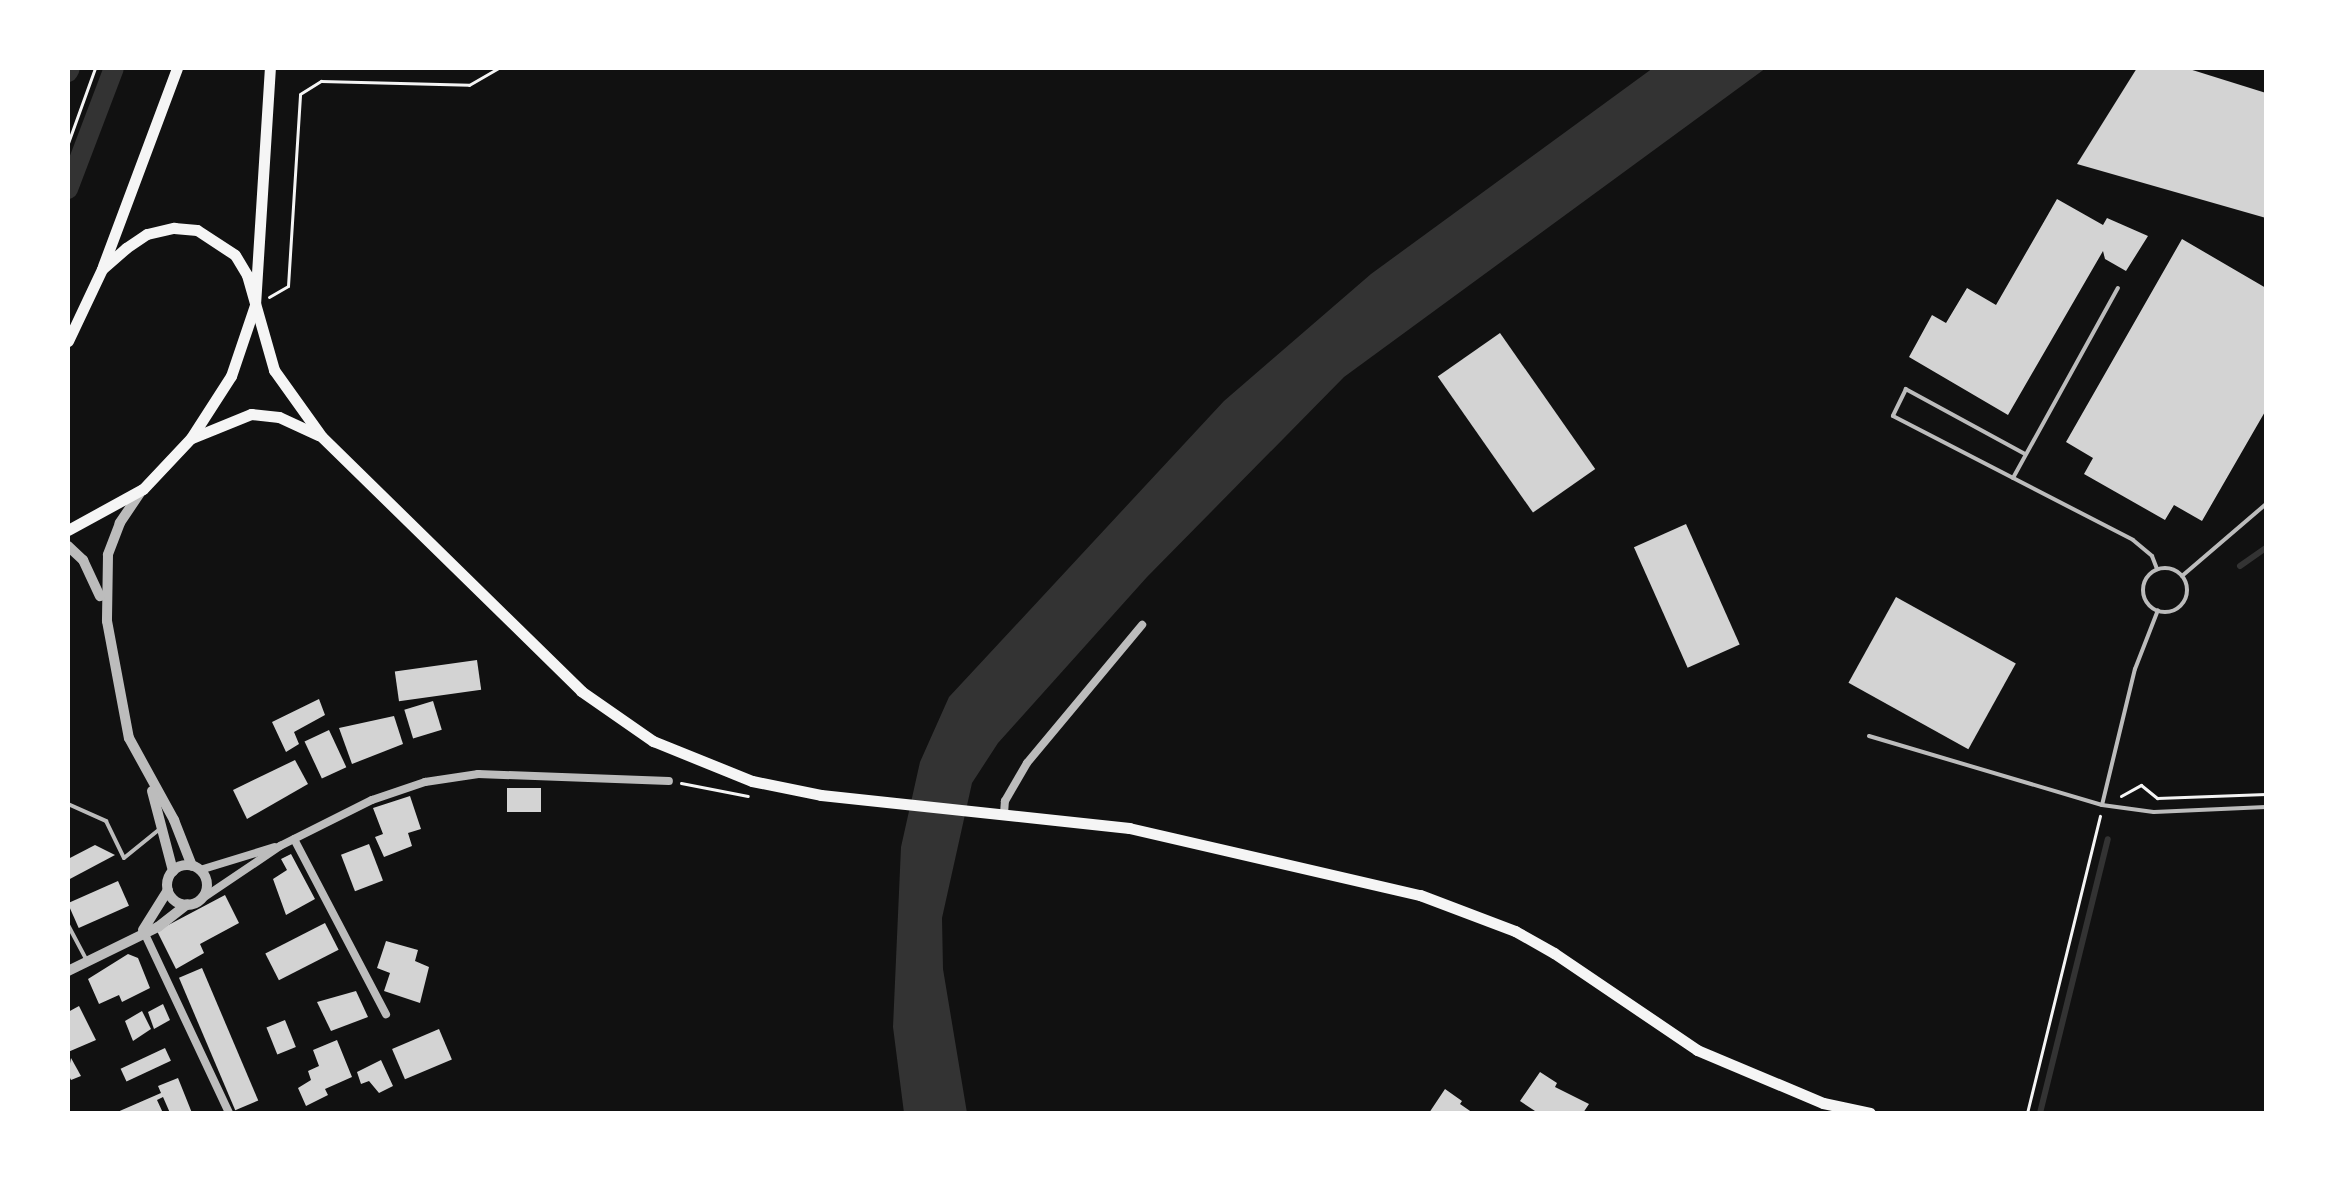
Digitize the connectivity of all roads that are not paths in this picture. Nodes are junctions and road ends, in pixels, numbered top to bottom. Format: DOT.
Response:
graph roads {
  1 [pos="177,68"];
  2 [pos="270,68"];
  3 [pos="102,269"];
  4 [pos="2118,288"];
  5 [pos="255,305"];
  6 [pos="68,341"];
  7 [pos="322,437"];
  8 [pos="191,438"];
  9 [pos="2025,454"];
  10 [pos="2013,478"];
  11 [pos="143,489"];
  12 [pos="2266,504"];
  13 [pos="68,530"];
  14 [pos="68,546"];
  15 [pos="2157,569"];
  16 [pos="2182,576"];
  17 [pos="2158,610"];
  18 [pos="107,621"];
  19 [pos="1142,625"];
  20 [pos="1869,736"];
  21 [pos="148,777"];
  22 [pos="669,781"];
  23 [pos="68,804"];
  24 [pos="2102,805"];
  25 [pos="2266,807"];
  26 [pos="1004,814"];
  27 [pos="162,826"];
  28 [pos="294,839"];
  29 [pos="280,846"];
  30 [pos="196,868"];
  31 [pos="173,871"];
  32 [pos="168,890"];
  33 [pos="200,900"];
  34 [pos="187,904"];
  35 [pos="68,925"];
  36 [pos="143,930"];
  37 [pos="87,960"];
  38 [pos="68,971"];
  39 [pos="386,1014"];
  40 [pos="229,1113"];
  41 [pos="1870,1113"];
  1 -- 3 [label="main road"];
  2 -- 5 [label="main road"];
  3 -- 5 [label="main road"];
  3 -- 6 [label="main road"];
  4 -- 9 [label="lane"];
  5 -- 7 [label="main road"];
  5 -- 8 [label="main road"];
  7 -- 8 [label="main road"];
  7 -- 26 [label="main road"];
  8 -- 11 [label="main road"];
  9 -- 10 [label="lane"];
  9 -- 10 [label="lane"];
  10 -- 15 [label="lane"];
  11 -- 13 [label="main road"];
  11 -- 18 [label="street"];
  12 -- 16 [label="lane"];
  14 -- 18 [label="street"];
  15 -- 16 [label="lane"];
  15 -- 17 [label="lane"];
  16 -- 17 [label="lane"];
  17 -- 24 [label="lane"];
  18 -- 21 [label="street"];
  19 -- 26 [label="street"];
  20 -- 24 [label="lane"];
  21 -- 27 [label="street"];
  21 -- 30 [label="street"];
  22 -- 28 [label="street"];
  23 -- 27 [label="lane"];
  24 -- 25 [label="lane"];
  26 -- 41 [label="main road"];
  27 -- 31 [label="street"];
  28 -- 29 [label="street"];
  28 -- 39 [label="street"];
  29 -- 30 [label="street"];
  29 -- 33 [label="street"];
  30 -- 31 [label="street"];
  30 -- 33 [label="street"];
  31 -- 32 [label="street"];
  32 -- 34 [label="street"];
  32 -- 36 [label="street"];
  33 -- 34 [label="street"];
  34 -- 36 [label="street"];
  35 -- 37 [label="lane"];
  36 -- 37 [label="street"];
  36 -- 40 [label="street"];
  37 -- 38 [label="street"];
}
